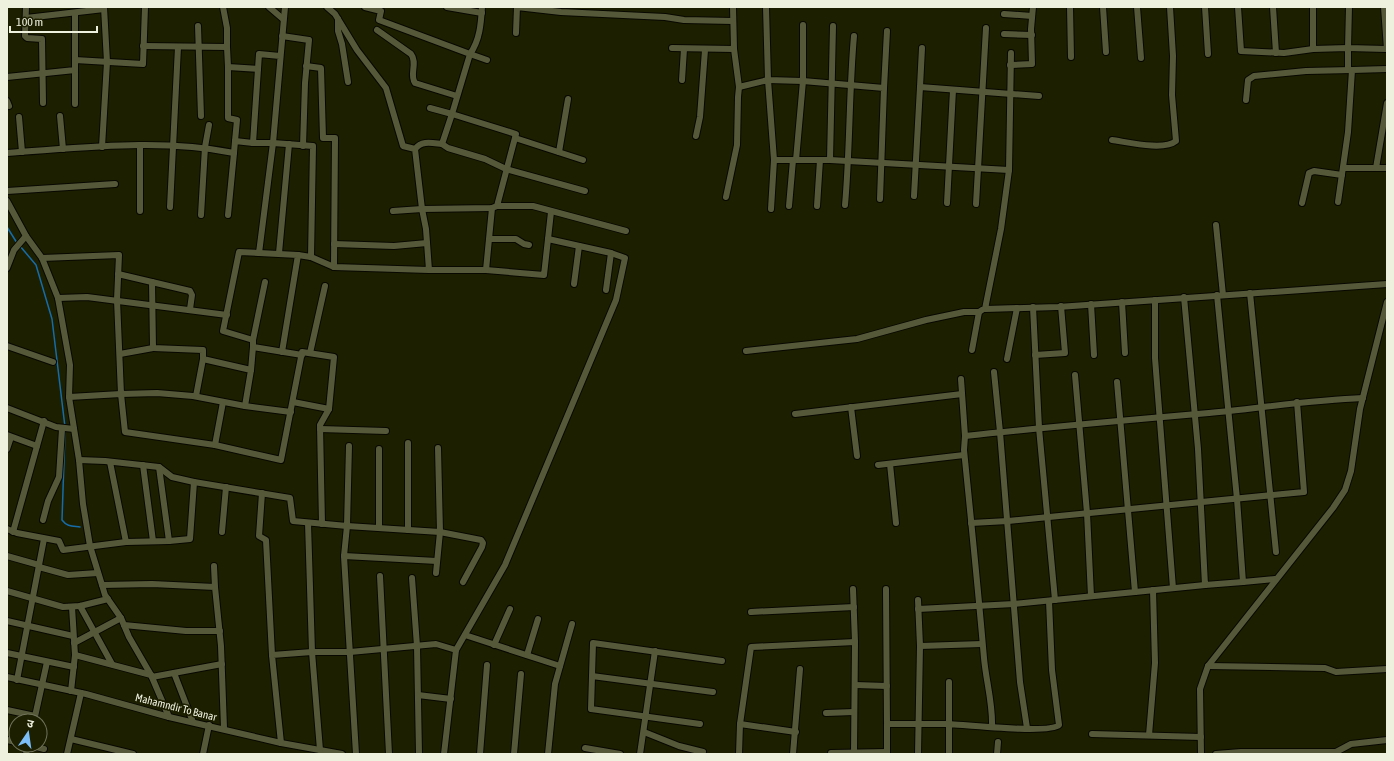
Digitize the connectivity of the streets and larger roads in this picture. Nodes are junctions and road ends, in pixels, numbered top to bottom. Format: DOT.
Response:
graph roads {
  1 [pos="26,7"];
  2 [pos="145,7"];
  3 [pos="223,7"];
  4 [pos="269,7"];
  5 [pos="285,7"];
  6 [pos="327,7"];
  7 [pos="365,7"];
  8 [pos="445,7"];
  9 [pos="733,7"];
  10 [pos="766,7"];
  11 [pos="1033,7"];
  12 [pos="1070,7"];
  13 [pos="1102,7"];
  14 [pos="1137,7"];
  15 [pos="1170,7"];
  16 [pos="1205,7"];
  17 [pos="1238,7"];
  18 [pos="1273,7"];
  19 [pos="1313,7"];
  20 [pos="1349,7"];
  21 [pos="1384,7"];
  22 [pos="104,8"];
  23 [pos="382,9"];
  24 [pos="482,10"];
  25 [pos="590,10"];
  26 [pos="75,13"];
  27 [pos="1004,14"];
  28 [pos="1032,16"];
  29 [pos="26,18"];
  30 [pos="284,19"];
  31 [pos="338,19"];
  32 [pos="733,21"];
  33 [pos="803,25"];
  34 [pos="198,26"];
  35 [pos="833,26"];
  36 [pos="986,28"];
  37 [pos="377,30"];
  38 [pos="887,31"];
  39 [pos="516,33"];
  40 [pos="1004,34"];
  41 [pos="1032,35"];
  42 [pos="282,36"];
  43 [pos="854,36"];
  44 [pos="143,46"];
  45 [pos="178,47"];
  46 [pos="227,47"];
  47 [pos="199,48"];
  48 [pos="672,48"];
  49 [pos="922,48"];
  50 [pos="1348,48"];
  51 [pos="684,49"];
  52 [pos="734,49"];
  53 [pos="1313,49"];
  54 [pos="1387,49"];
  55 [pos="705,50"];
  56 [pos="1106,52"];
  57 [pos="1011,53"];
  58 [pos="1276,53"];
  59 [pos="470,54"];
  60 [pos="1208,54"];
  61 [pos="280,56"];
  62 [pos="1071,57"];
  63 [pos="1141,58"];
  64 [pos="76,60"];
  65 [pos="487,60"];
  66 [pos="107,62"];
  67 [pos="1010,65"];
  68 [pos="306,66"];
  69 [pos="228,67"];
  70 [pos="1387,69"];
  71 [pos="75,70"];
  72 [pos="258,70"];
  73 [pos="1350,70"];
  74 [pos="43,74"];
  75 [pos="7,77"];
  76 [pos="682,80"];
  77 [pos="768,80"];
  78 [pos="803,81"];
  79 [pos="348,82"];
  80 [pos="831,83"];
  81 [pos="850,85"];
  82 [pos="739,87"];
  83 [pos="884,88"];
  84 [pos="920,88"];
  85 [pos="953,90"];
  86 [pos="983,92"];
  87 [pos="1010,94"];
  88 [pos="457,96"];
  89 [pos="1039,96"];
  90 [pos="568,99"];
  91 [pos="1246,100"];
  92 [pos="43,103"];
  93 [pos="1387,103"];
  94 [pos="75,104"];
  95 [pos="430,108"];
  96 [pos="452,114"];
  97 [pos="60,116"];
  98 [pos="201,116"];
  99 [pos="19,117"];
  100 [pos="209,125"];
  101 [pos="696,136"];
  102 [pos="515,138"];
  103 [pos="1112,140"];
  104 [pos="235,141"];
  105 [pos="253,142"];
  106 [pos="273,143"];
  107 [pos="289,144"];
  108 [pos="442,144"];
  109 [pos="140,146"];
  110 [pos="174,146"];
  111 [pos="303,146"];
  112 [pos="102,147"];
  113 [pos="206,148"];
  114 [pos="63,149"];
  115 [pos="415,149"];
  116 [pos="22,152"];
  117 [pos="559,152"];
  118 [pos="234,153"];
  119 [pos="7,154"];
  120 [pos="583,160"];
  121 [pos="774,160"];
  122 [pos="795,160"];
  123 [pos="820,160"];
  124 [pos="830,160"];
  125 [pos="849,162"];
  126 [pos="882,164"];
  127 [pos="916,166"];
  128 [pos="950,168"];
  129 [pos="1343,168"];
  130 [pos="1376,168"];
  131 [pos="1387,168"];
  132 [pos="506,169"];
  133 [pos="979,169"];
  134 [pos="1009,170"];
  135 [pos="1342,175"];
  136 [pos="115,184"];
  137 [pos="7,191"];
  138 [pos="585,191"];
  139 [pos="914,196"];
  140 [pos="726,197"];
  141 [pos="880,199"];
  142 [pos="1338,202"];
  143 [pos="947,203"];
  144 [pos="1302,203"];
  145 [pos="976,204"];
  146 [pos="7,205"];
  147 [pos="845,205"];
  148 [pos="789,206"];
  149 [pos="817,206"];
  150 [pos="170,207"];
  151 [pos="494,207"];
  152 [pos="422,209"];
  153 [pos="770,209"];
  154 [pos="140,211"];
  155 [pos="393,211"];
  156 [pos="551,212"];
  157 [pos="201,215"];
  158 [pos="228,215"];
  159 [pos="1216,225"];
  160 [pos="626,231"];
  161 [pos="26,236"];
  162 [pos="490,239"];
  163 [pos="548,239"];
  164 [pos="427,243"];
  165 [pos="334,244"];
  166 [pos="529,245"];
  167 [pos="579,246"];
  168 [pos="259,253"];
  169 [pos="610,253"];
  170 [pos="279,254"];
  171 [pos="298,255"];
  172 [pos="311,257"];
  173 [pos="42,258"];
  174 [pos="334,267"];
  175 [pos="7,268"];
  176 [pos="429,270"];
  177 [pos="486,270"];
  178 [pos="118,274"];
  179 [pos="152,282"];
  180 [pos="265,282"];
  181 [pos="574,284"];
  182 [pos="1387,284"];
  183 [pos="325,286"];
  184 [pos="606,290"];
  185 [pos="1250,293"];
  186 [pos="1220,295"];
  187 [pos="1184,297"];
  188 [pos="58,298"];
  189 [pos="117,300"];
  190 [pos="1155,300"];
  191 [pos="1122,302"];
  192 [pos="1387,302"];
  193 [pos="1091,304"];
  194 [pos="152,305"];
  195 [pos="1061,306"];
  196 [pos="1033,307"];
  197 [pos="1017,308"];
  198 [pos="190,309"];
  199 [pos="985,309"];
  200 [pos="978,312"];
  201 [pos="227,315"];
  202 [pos="1379,336"];
  203 [pos="1387,336"];
  204 [pos="253,340"];
  205 [pos="7,346"];
  206 [pos="253,347"];
  207 [pos="153,348"];
  208 [pos="972,350"];
  209 [pos="282,352"];
  210 [pos="746,352"];
  211 [pos="310,353"];
  212 [pos="1125,353"];
  213 [pos="120,354"];
  214 [pos="1035,354"];
  215 [pos="302,355"];
  216 [pos="1094,355"];
  217 [pos="203,359"];
  218 [pos="1006,359"];
  219 [pos="53,362"];
  220 [pos="250,370"];
  221 [pos="994,372"];
  222 [pos="1075,375"];
  223 [pos="961,379"];
  224 [pos="1117,382"];
  225 [pos="121,394"];
  226 [pos="962,394"];
  227 [pos="196,396"];
  228 [pos="69,397"];
  229 [pos="1363,398"];
  230 [pos="224,402"];
  231 [pos="293,402"];
  232 [pos="1297,402"];
  233 [pos="245,406"];
  234 [pos="1262,406"];
  235 [pos="852,407"];
  236 [pos="7,408"];
  237 [pos="329,409"];
  238 [pos="1228,410"];
  239 [pos="291,412"];
  240 [pos="795,414"];
  241 [pos="1195,414"];
  242 [pos="1159,417"];
  243 [pos="1121,420"];
  244 [pos="44,421"];
  245 [pos="1080,424"];
  246 [pos="320,428"];
  247 [pos="1039,428"];
  248 [pos="62,429"];
  249 [pos="74,429"];
  250 [pos="386,431"];
  251 [pos="1000,432"];
  252 [pos="9,436"];
  253 [pos="965,436"];
  254 [pos="408,443"];
  255 [pos="215,445"];
  256 [pos="37,446"];
  257 [pos="349,446"];
  258 [pos="438,448"];
  259 [pos="7,449"];
  260 [pos="379,449"];
  261 [pos="964,455"];
  262 [pos="857,456"];
  263 [pos="79,460"];
  264 [pos="110,462"];
  265 [pos="890,464"];
  266 [pos="143,465"];
  267 [pos="878,465"];
  268 [pos="159,467"];
  269 [pos="194,482"];
  270 [pos="226,487"];
  271 [pos="262,493"];
  272 [pos="1270,495"];
  273 [pos="1237,499"];
  274 [pos="1201,502"];
  275 [pos="1167,506"];
  276 [pos="1126,510"];
  277 [pos="1087,513"];
  278 [pos="1047,516"];
  279 [pos="43,520"];
  280 [pos="1008,521"];
  281 [pos="308,523"];
  282 [pos="896,523"];
  283 [pos="972,523"];
  284 [pos="322,524"];
  285 [pos="347,526"];
  286 [pos="379,528"];
  287 [pos="10,530"];
  288 [pos="408,530"];
  289 [pos="222,532"];
  290 [pos="440,532"];
  291 [pos="44,539"];
  292 [pos="153,541"];
  293 [pos="126,542"];
  294 [pos="169,542"];
  295 [pos="90,546"];
  296 [pos="1276,552"];
  297 [pos="7,556"];
  298 [pos="344,556"];
  299 [pos="437,561"];
  300 [pos="39,566"];
  301 [pos="214,566"];
  302 [pos="98,573"];
  303 [pos="436,573"];
  304 [pos="380,576"];
  305 [pos="412,578"];
  306 [pos="1276,579"];
  307 [pos="463,582"];
  308 [pos="1243,582"];
  309 [pos="1205,585"];
  310 [pos="102,586"];
  311 [pos="215,587"];
  312 [pos="1173,588"];
  313 [pos="853,589"];
  314 [pos="886,589"];
  315 [pos="1153,590"];
  316 [pos="7,591"];
  317 [pos="1135,592"];
  318 [pos="1091,596"];
  319 [pos="33,599"];
  320 [pos="108,599"];
  321 [pos="918,600"];
  322 [pos="1052,600"];
  323 [pos="1014,604"];
  324 [pos="80,606"];
  325 [pos="979,606"];
  326 [pos="854,607"];
  327 [pos="72,608"];
  328 [pos="510,609"];
  329 [pos="918,609"];
  330 [pos="752,612"];
  331 [pos="121,618"];
  332 [pos="538,619"];
  333 [pos="7,621"];
  334 [pos="572,624"];
  335 [pos="124,625"];
  336 [pos="28,626"];
  337 [pos="220,631"];
  338 [pos="94,633"];
  339 [pos="465,635"];
  340 [pos="74,640"];
  341 [pos="855,642"];
  342 [pos="982,644"];
  343 [pos="494,645"];
  344 [pos="417,646"];
  345 [pos="920,646"];
  346 [pos="383,649"];
  347 [pos="456,650"];
  348 [pos="655,651"];
  349 [pos="312,652"];
  350 [pos="350,652"];
  351 [pos="7,653"];
  352 [pos="75,655"];
  353 [pos="272,655"];
  354 [pos="527,655"];
  355 [pos="21,657"];
  356 [pos="722,661"];
  357 [pos="47,662"];
  358 [pos="112,664"];
  359 [pos="222,664"];
  360 [pos="487,665"];
  361 [pos="560,666"];
  362 [pos="1208,666"];
  363 [pos="74,667"];
  364 [pos="1387,668"];
  365 [pos="800,669"];
  366 [pos="174,673"];
  367 [pos="521,674"];
  368 [pos="152,676"];
  369 [pos="592,676"];
  370 [pos="7,677"];
  371 [pos="16,680"];
  372 [pos="949,682"];
  373 [pos="650,684"];
  374 [pos="42,685"];
  375 [pos="854,685"];
  376 [pos="886,686"];
  377 [pos="71,691"];
  378 [pos="713,692"];
  379 [pos="81,693"];
  380 [pos="418,695"];
  381 [pos="451,699"];
  382 [pos="854,712"];
  383 [pos="35,713"];
  384 [pos="826,713"];
  385 [pos="168,717"];
  386 [pos="646,717"];
  387 [pos="193,722"];
  388 [pos="700,724"];
  389 [pos="740,724"];
  390 [pos="887,724"];
  391 [pos="919,724"];
  392 [pos="949,724"];
  393 [pos="209,725"];
  394 [pos="992,727"];
  395 [pos="224,728"];
  396 [pos="1027,728"];
  397 [pos="644,732"];
  398 [pos="796,732"];
  399 [pos="1092,734"];
  400 [pos="1149,735"];
  401 [pos="1201,737"];
  402 [pos="71,738"];
  403 [pos="1387,740"];
  404 [pos="998,742"];
  405 [pos="281,743"];
  406 [pos="585,748"];
  407 [pos="320,750"];
  408 [pos="311,751"];
  409 [pos="117,752"];
  410 [pos="703,752"];
  411 [pos="831,753"];
  412 [pos="854,753"];
  413 [pos="887,753"];
  414 [pos="1260,753"];
  415 [pos="67,754"];
  416 [pos="133,754"];
  417 [pos="203,754"];
  418 [pos="342,754"];
  419 [pos="356,754"];
  420 [pos="388,754"];
  421 [pos="420,754"];
  422 [pos="444,754"];
  423 [pos="480,754"];
  424 [pos="514,754"];
  425 [pos="548,754"];
  426 [pos="620,754"];
  427 [pos="640,754"];
  428 [pos="739,754"];
  429 [pos="793,754"];
  430 [pos="918,754"];
  431 [pos="949,754"];
  432 [pos="997,754"];
  433 [pos="1201,754"];
  434 [pos="1216,754"];
  1 -- 29 [label="street"];
  2 -- 44 [label="street"];
  3 -- 46 [label="street"];
  4 -- 30 [label="street"];
  5 -- 30 [label="street"];
  6 -- 31 [label="street"];
  7 -- 23 [label="street"];
  8 -- 24 [label="street"];
  9 -- 32 [label="street"];
  10 -- 77 [label="street"];
  11 -- 28 [label="street"];
  12 -- 62 [label="street"];
  13 -- 56 [label="street"];
  14 -- 63 [label="street"];
  15 -- 103 [label="street"];
  16 -- 60 [label="street"];
  17 -- 58 [label="street"];
  18 -- 58 [label="street"];
  19 -- 53 [label="street"];
  20 -- 50 [label="street"];
  21 -- 54 [label="street"];
  22 -- 26 [label="street"];
  22 -- 66 [label="street"];
  23 -- 59 [label="street"];
  24 -- 59 [label="street"];
  25 -- 32 [label="street"];
  25 -- 39 [label="street"];
  26 -- 29 [label="street"];
  26 -- 64 [label="street"];
  27 -- 28 [label="street"];
  28 -- 41 [label="street"];
  29 -- 74 [label="street"];
  30 -- 42 [label="street"];
  31 -- 79 [label="street"];
  31 -- 115 [label="street"];
  32 -- 52 [label="street"];
  33 -- 78 [label="street"];
  34 -- 47 [label="street"];
  35 -- 80 [label="street"];
  36 -- 86 [label="street"];
  37 -- 88 [label="street"];
  38 -- 83 [label="street"];
  40 -- 41 [label="street"];
  41 -- 67 [label="street"];
  42 -- 61 [label="street"];
  42 -- 68 [label="street"];
  43 -- 81 [label="street"];
  44 -- 45 [label="street"];
  44 -- 66 [label="street"];
  45 -- 47 [label="street"];
  45 -- 110 [label="street"];
  46 -- 47 [label="street"];
  46 -- 69 [label="street"];
  47 -- 98 [label="street"];
  48 -- 51 [label="street"];
  49 -- 84 [label="street"];
  50 -- 53 [label="street"];
  50 -- 54 [label="street"];
  50 -- 73 [label="street"];
  51 -- 55 [label="street"];
  51 -- 76 [label="street"];
  52 -- 55 [label="street"];
  52 -- 82 [label="street"];
  53 -- 58 [label="street"];
  55 -- 101 [label="street"];
  57 -- 67 [label="street"];
  59 -- 65 [label="street"];
  59 -- 88 [label="street"];
  61 -- 72 [label="street"];
  61 -- 106 [label="street"];
  64 -- 66 [label="street"];
  64 -- 71 [label="street"];
  66 -- 112 [label="street"];
  67 -- 87 [label="street"];
  68 -- 111 [label="street"];
  68 -- 165 [label="street"];
  69 -- 72 [label="street"];
  69 -- 104 [label="street"];
  70 -- 73 [label="street"];
  71 -- 74 [label="street"];
  71 -- 94 [label="street"];
  72 -- 105 [label="street"];
  73 -- 91 [label="street"];
  73 -- 129 [label="street"];
  74 -- 75 [label="street"];
  74 -- 92 [label="street"];
  77 -- 78 [label="street"];
  77 -- 82 [label="street"];
  77 -- 121 [label="street"];
  78 -- 80 [label="street"];
  78 -- 122 [label="street"];
  80 -- 81 [label="street"];
  80 -- 124 [label="street"];
  81 -- 83 [label="street"];
  81 -- 125 [label="street"];
  82 -- 140 [label="street"];
  83 -- 126 [label="street"];
  84 -- 85 [label="street"];
  84 -- 127 [label="street"];
  85 -- 86 [label="street"];
  85 -- 128 [label="street"];
  86 -- 87 [label="street"];
  86 -- 133 [label="street"];
  87 -- 89 [label="street"];
  87 -- 134 [label="street"];
  88 -- 96 [label="street"];
  90 -- 117 [label="street"];
  93 -- 130 [label="street"];
  95 -- 96 [label="street"];
  96 -- 102 [label="street"];
  96 -- 108 [label="street"];
  97 -- 114 [label="street"];
  99 -- 116 [label="street"];
  100 -- 113 [label="street"];
  102 -- 117 [label="street"];
  102 -- 132 [label="street"];
  104 -- 105 [label="street"];
  104 -- 118 [label="street"];
  105 -- 106 [label="street"];
  106 -- 107 [label="street"];
  106 -- 168 [label="street"];
  107 -- 111 [label="street"];
  107 -- 170 [label="street"];
  108 -- 115 [label="street"];
  108 -- 132 [label="street"];
  109 -- 110 [label="street"];
  109 -- 112 [label="street"];
  109 -- 154 [label="street"];
  110 -- 113 [label="street"];
  110 -- 150 [label="street"];
  111 -- 172 [label="street"];
  112 -- 114 [label="street"];
  113 -- 118 [label="street"];
  113 -- 157 [label="street"];
  114 -- 116 [label="street"];
  115 -- 152 [label="street"];
  116 -- 119 [label="street"];
  117 -- 120 [label="street"];
  118 -- 158 [label="street"];
  121 -- 122 [label="street"];
  121 -- 153 [label="street"];
  122 -- 123 [label="street"];
  122 -- 148 [label="street"];
  123 -- 124 [label="street"];
  123 -- 149 [label="street"];
  124 -- 125 [label="street"];
  125 -- 126 [label="street"];
  125 -- 147 [label="street"];
  126 -- 127 [label="street"];
  126 -- 141 [label="street"];
  127 -- 128 [label="street"];
  127 -- 139 [label="street"];
  128 -- 133 [label="street"];
  128 -- 143 [label="street"];
  129 -- 130 [label="street"];
  129 -- 135 [label="street"];
  130 -- 131 [label="street"];
  132 -- 138 [label="street"];
  132 -- 151 [label="street"];
  133 -- 134 [label="street"];
  133 -- 145 [label="street"];
  134 -- 199 [label="street"];
  135 -- 142 [label="street"];
  135 -- 144 [label="street"];
  136 -- 137 [label="street"];
  146 -- 161 [label="street"];
  151 -- 152 [label="street"];
  151 -- 156 [label="street"];
  151 -- 162 [label="street"];
  152 -- 155 [label="street"];
  152 -- 164 [label="street"];
  156 -- 160 [label="street"];
  156 -- 163 [label="street"];
  159 -- 186 [label="street"];
  161 -- 173 [label="street"];
  161 -- 175 [label="street"];
  162 -- 166 [label="street"];
  162 -- 177 [label="street"];
  163 -- 167 [label="street"];
  163 -- 177 [label="street"];
  164 -- 165 [label="street"];
  164 -- 176 [label="street"];
  165 -- 174 [label="street"];
  167 -- 169 [label="street"];
  167 -- 181 [label="street"];
  168 -- 170 [label="street"];
  168 -- 201 [label="street"];
  169 -- 184 [label="street"];
  169 -- 339 [label="street"];
  170 -- 171 [label="street"];
  171 -- 172 [label="street"];
  171 -- 209 [label="street"];
  172 -- 174 [label="street"];
  173 -- 178 [label="street"];
  173 -- 188 [label="street"];
  174 -- 176 [label="street"];
  176 -- 177 [label="street"];
  178 -- 179 [label="street"];
  178 -- 189 [label="street"];
  179 -- 194 [label="street"];
  179 -- 198 [label="street"];
  180 -- 204 [label="street"];
  182 -- 185 [label="street"];
  183 -- 211 [label="street"];
  185 -- 186 [label="street"];
  185 -- 234 [label="street"];
  186 -- 187 [label="street"];
  186 -- 238 [label="street"];
  187 -- 190 [label="street"];
  187 -- 241 [label="street"];
  188 -- 189 [label="street"];
  188 -- 228 [label="street"];
  189 -- 194 [label="street"];
  189 -- 213 [label="street"];
  190 -- 191 [label="street"];
  190 -- 242 [label="street"];
  191 -- 193 [label="street"];
  191 -- 212 [label="street"];
  192 -- 202 [label="street"];
  193 -- 195 [label="street"];
  193 -- 216 [label="street"];
  194 -- 198 [label="street"];
  194 -- 207 [label="street"];
  195 -- 196 [label="street"];
  195 -- 214 [label="street"];
  196 -- 197 [label="street"];
  196 -- 214 [label="street"];
  197 -- 199 [label="street"];
  197 -- 218 [label="street"];
  198 -- 201 [label="street"];
  199 -- 200 [label="street"];
  200 -- 208 [label="street"];
  200 -- 210 [label="street"];
  201 -- 204 [label="street"];
  202 -- 203 [label="street"];
  202 -- 229 [label="street"];
  204 -- 206 [label="street"];
  205 -- 219 [label="street"];
  206 -- 209 [label="street"];
  206 -- 220 [label="street"];
  207 -- 213 [label="street"];
  207 -- 217 [label="street"];
  209 -- 215 [label="street"];
  211 -- 215 [label="street"];
  211 -- 237 [label="street"];
  213 -- 225 [label="street"];
  214 -- 247 [label="street"];
  215 -- 231 [label="street"];
  217 -- 220 [label="street"];
  217 -- 227 [label="street"];
  220 -- 233 [label="street"];
  221 -- 251 [label="street"];
  222 -- 245 [label="street"];
  223 -- 226 [label="street"];
  224 -- 243 [label="street"];
  225 -- 227 [label="street"];
  225 -- 228 [label="street"];
  225 -- 255 [label="street"];
  226 -- 235 [label="street"];
  226 -- 253 [label="street"];
  227 -- 230 [label="street"];
  228 -- 249 [label="street"];
  229 -- 232 [label="street"];
  229 -- 306 [label="street"];
  230 -- 233 [label="street"];
  230 -- 255 [label="street"];
  231 -- 237 [label="street"];
  231 -- 239 [label="street"];
  232 -- 234 [label="street"];
  232 -- 272 [label="street"];
  233 -- 239 [label="street"];
  234 -- 238 [label="street"];
  234 -- 272 [label="street"];
  235 -- 240 [label="street"];
  235 -- 262 [label="street"];
  236 -- 244 [label="street"];
  237 -- 246 [label="street"];
  238 -- 241 [label="street"];
  238 -- 273 [label="street"];
  239 -- 255 [label="street"];
  241 -- 242 [label="street"];
  241 -- 274 [label="street"];
  242 -- 243 [label="street"];
  242 -- 275 [label="street"];
  243 -- 245 [label="street"];
  243 -- 276 [label="street"];
  244 -- 248 [label="street"];
  244 -- 256 [label="street"];
  245 -- 247 [label="street"];
  245 -- 277 [label="street"];
  246 -- 250 [label="street"];
  246 -- 284 [label="street"];
  247 -- 251 [label="street"];
  247 -- 278 [label="street"];
  248 -- 249 [label="street"];
  248 -- 279 [label="street"];
  249 -- 263 [label="street"];
  251 -- 253 [label="street"];
  251 -- 280 [label="street"];
  252 -- 256 [label="street"];
  252 -- 259 [label="street"];
  253 -- 261 [label="street"];
  254 -- 288 [label="street"];
  256 -- 287 [label="street"];
  257 -- 285 [label="street"];
  258 -- 290 [label="street"];
  260 -- 286 [label="street"];
  261 -- 265 [label="street"];
  261 -- 283 [label="street"];
  263 -- 264 [label="street"];
  263 -- 295 [label="street"];
  264 -- 266 [label="street"];
  264 -- 293 [label="street"];
  265 -- 267 [label="street"];
  265 -- 282 [label="street"];
  266 -- 268 [label="street"];
  266 -- 292 [label="street"];
  268 -- 269 [label="street"];
  268 -- 294 [label="street"];
  269 -- 270 [label="street"];
  269 -- 294 [label="street"];
  270 -- 271 [label="street"];
  270 -- 289 [label="street"];
  271 -- 281 [label="street"];
  271 -- 353 [label="street"];
  272 -- 273 [label="street"];
  272 -- 296 [label="street"];
  273 -- 274 [label="street"];
  273 -- 308 [label="street"];
  274 -- 275 [label="street"];
  274 -- 309 [label="street"];
  275 -- 276 [label="street"];
  275 -- 312 [label="street"];
  276 -- 277 [label="street"];
  276 -- 317 [label="street"];
  277 -- 278 [label="street"];
  277 -- 318 [label="street"];
  278 -- 280 [label="street"];
  278 -- 322 [label="street"];
  280 -- 283 [label="street"];
  280 -- 323 [label="street"];
  281 -- 284 [label="street"];
  281 -- 349 [label="street"];
  283 -- 325 [label="street"];
  284 -- 285 [label="street"];
  285 -- 286 [label="street"];
  285 -- 298 [label="street"];
  286 -- 288 [label="street"];
  287 -- 291 [label="street"];
  288 -- 290 [label="street"];
  290 -- 299 [label="street"];
  290 -- 307 [label="street"];
  291 -- 295 [label="street"];
  291 -- 300 [label="street"];
  292 -- 293 [label="street"];
  292 -- 294 [label="street"];
  293 -- 295 [label="street"];
  295 -- 302 [label="street"];
  297 -- 300 [label="street"];
  298 -- 299 [label="street"];
  298 -- 350 [label="street"];
  299 -- 303 [label="street"];
  300 -- 302 [label="street"];
  300 -- 319 [label="street"];
  301 -- 311 [label="street"];
  302 -- 310 [label="street"];
  304 -- 346 [label="street"];
  305 -- 344 [label="street"];
  306 -- 308 [label="street"];
  306 -- 362 [label="street"];
  308 -- 309 [label="street"];
  309 -- 312 [label="street"];
  310 -- 311 [label="street"];
  310 -- 320 [label="street"];
  311 -- 337 [label="street"];
  312 -- 315 [label="street"];
  313 -- 326 [label="street"];
  314 -- 376 [label="street"];
  315 -- 317 [label="street"];
  315 -- 400 [label="street"];
  316 -- 319 [label="street"];
  317 -- 318 [label="street"];
  318 -- 322 [label="street"];
  319 -- 327 [label="street"];
  319 -- 336 [label="street"];
  320 -- 324 [label="street"];
  320 -- 331 [label="street"];
  321 -- 329 [label="street"];
  322 -- 323 [label="street"];
  322 -- 396 [label="street"];
  323 -- 325 [label="street"];
  323 -- 396 [label="street"];
  324 -- 327 [label="street"];
  324 -- 338 [label="street"];
  325 -- 329 [label="street"];
  325 -- 342 [label="street"];
  326 -- 330 [label="street"];
  326 -- 341 [label="street"];
  327 -- 340 [label="street"];
  328 -- 343 [label="street"];
  329 -- 345 [label="street"];
  331 -- 335 [label="street"];
  331 -- 338 [label="street"];
  332 -- 354 [label="street"];
  333 -- 336 [label="street"];
  334 -- 361 [label="street"];
  335 -- 337 [label="street"];
  335 -- 368 [label="street"];
  336 -- 340 [label="street"];
  336 -- 355 [label="street"];
  337 -- 359 [label="street"];
  338 -- 340 [label="street"];
  338 -- 358 [label="street"];
  339 -- 343 [label="street"];
  339 -- 347 [label="street"];
  340 -- 352 [label="street"];
  341 -- 375 [label="street"];
  341 -- 389 [label="street"];
  342 -- 345 [label="street"];
  342 -- 394 [label="street"];
  343 -- 354 [label="street"];
  344 -- 346 [label="street"];
  344 -- 347 [label="street"];
  344 -- 380 [label="street"];
  345 -- 391 [label="street"];
  346 -- 350 [label="street"];
  346 -- 420 [label="street"];
  347 -- 381 [label="street"];
  348 -- 356 [label="street"];
  348 -- 369 [label="street"];
  348 -- 373 [label="street"];
  349 -- 350 [label="street"];
  349 -- 353 [label="street"];
  349 -- 407 [label="street"];
  350 -- 419 [label="street"];
  351 -- 355 [label="street"];
  352 -- 358 [label="street"];
  352 -- 363 [label="street"];
  353 -- 405 [label="street"];
  354 -- 361 [label="street"];
  355 -- 357 [label="street"];
  355 -- 371 [label="street"];
  357 -- 363 [label="street"];
  357 -- 374 [label="street"];
  358 -- 368 [label="street"];
  359 -- 366 [label="street"];
  359 -- 395 [label="street"];
  360 -- 423 [label="street"];
  361 -- 425 [label="street"];
  362 -- 364 [label="street"];
  362 -- 401 [label="street"];
  363 -- 377 [label="street"];
  365 -- 398 [label="street"];
  366 -- 368 [label="street"];
  366 -- 387 [label="street"];
  367 -- 424 [label="street"];
  368 -- 385 [label="street"];
  369 -- 373 [label="street"];
  369 -- 386 [label="street"];
  370 -- 371 [label="street, Mahamndir To Banar"];
  371 -- 374 [label="street, Mahamndir To Banar"];
  372 -- 392 [label="street"];
  373 -- 378 [label="street"];
  373 -- 386 [label="street"];
  374 -- 377 [label="street, Mahamndir To Banar"];
  374 -- 383 [label="street"];
  375 -- 376 [label="street"];
  375 -- 382 [label="street"];
  376 -- 390 [label="street"];
  377 -- 379 [label="street, Mahamndir To Banar"];
  379 -- 385 [label="street, Mahamndir To Banar"];
  379 -- 402 [label="street"];
  380 -- 381 [label="street"];
  380 -- 421 [label="street"];
  381 -- 422 [label="street"];
  382 -- 384 [label="street"];
  382 -- 412 [label="street"];
  385 -- 387 [label="street, Mahamndir To Banar"];
  386 -- 388 [label="street"];
  386 -- 397 [label="street"];
  387 -- 393 [label="street, Mahamndir To Banar"];
  389 -- 398 [label="street"];
  389 -- 428 [label="street"];
  390 -- 391 [label="street"];
  390 -- 413 [label="street"];
  391 -- 392 [label="street"];
  391 -- 430 [label="street"];
  392 -- 394 [label="street"];
  392 -- 431 [label="street"];
  393 -- 395 [label="street, Mahamndir To Banar"];
  393 -- 417 [label="street"];
  394 -- 396 [label="street"];
  395 -- 405 [label="street, Mahamndir To Banar"];
  397 -- 410 [label="street"];
  397 -- 427 [label="street"];
  398 -- 429 [label="street"];
  399 -- 400 [label="street"];
  400 -- 401 [label="street"];
  401 -- 433 [label="street"];
  402 -- 409 [label="street"];
  402 -- 415 [label="street"];
  403 -- 414 [label="street"];
  404 -- 432 [label="street"];
  405 -- 408 [label="street, Mahamndir To Banar"];
  406 -- 426 [label="street"];
  407 -- 408 [label="street, Mahamndir To Banar"];
  407 -- 418 [label="street, Mahamndir To Banar"];
  409 -- 416 [label="street"];
  411 -- 412 [label="street"];
  412 -- 413 [label="street"];
  414 -- 434 [label="street"];
}
